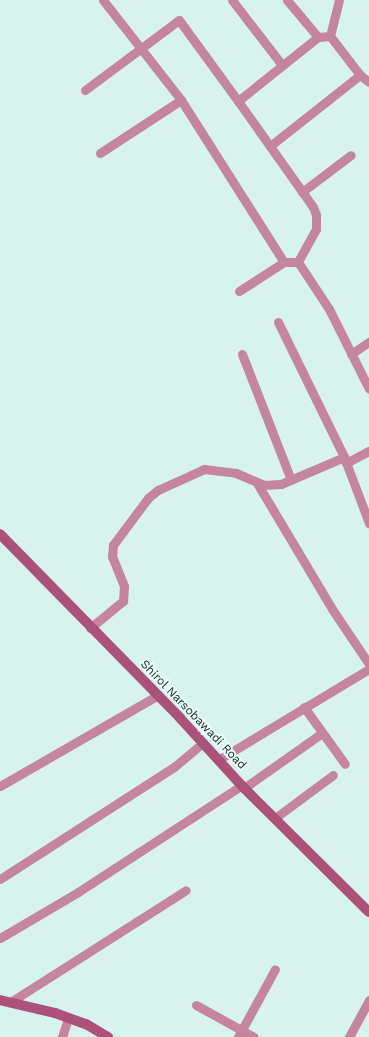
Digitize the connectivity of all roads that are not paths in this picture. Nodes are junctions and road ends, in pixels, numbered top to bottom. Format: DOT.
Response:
graph roads {
  1 [pos="103,0"];
  2 [pos="232,0"];
  3 [pos="287,0"];
  4 [pos="340,0"];
  5 [pos="330,36"];
  6 [pos="318,37"];
  7 [pos="142,50"];
  8 [pos="282,65"];
  9 [pos="360,75"];
  10 [pos="369,82"];
  11 [pos="86,90"];
  12 [pos="181,100"];
  13 [pos="238,101"];
  14 [pos="270,146"];
  15 [pos="100,153"];
  16 [pos="351,155"];
  17 [pos="302,192"];
  18 [pos="284,262"];
  19 [pos="298,262"];
  20 [pos="239,290"];
  21 [pos="278,322"];
  22 [pos="369,342"];
  23 [pos="242,354"];
  24 [pos="351,354"];
  25 [pos="369,389"];
  26 [pos="369,451"];
  27 [pos="345,460"];
  28 [pos="291,480"];
  29 [pos="257,483"];
  30 [pos="369,523"];
  31 [pos="0,534"];
  32 [pos="90,628"];
  33 [pos="369,664"];
  34 [pos="369,669"];
  35 [pos="158,695"];
  36 [pos="304,707"];
  37 [pos="322,733"];
  38 [pos="203,743"];
  39 [pos="218,760"];
  40 [pos="345,764"];
  41 [pos="333,775"];
  42 [pos="0,786"];
  43 [pos="243,786"];
  44 [pos="275,818"];
  45 [pos="0,879"];
  46 [pos="186,890"];
  47 [pos="369,912"];
  48 [pos="0,938"];
  49 [pos="275,969"];
  50 [pos="0,1000"];
  51 [pos="369,1000"];
  52 [pos="12,1001"];
  53 [pos="196,1005"];
  54 [pos="68,1018"];
  55 [pos="240,1034"];
  56 [pos="105,1036"];
  57 [pos="62,1037"];
  58 [pos="254,1037"];
  59 [pos="349,1037"];
  1 -- 7 [label="street"];
  2 -- 8 [label="street"];
  3 -- 6 [label="street"];
  4 -- 5 [label="street"];
  5 -- 6 [label="street"];
  5 -- 9 [label="street"];
  6 -- 8 [label="street"];
  7 -- 11 [label="street"];
  7 -- 12 [label="street"];
  7 -- 13 [label="street"];
  8 -- 13 [label="street"];
  9 -- 10 [label="street"];
  9 -- 14 [label="street"];
  12 -- 15 [label="street"];
  12 -- 18 [label="street"];
  13 -- 14 [label="street"];
  14 -- 17 [label="street"];
  16 -- 17 [label="street"];
  17 -- 19 [label="street"];
  18 -- 19 [label="street"];
  18 -- 20 [label="street"];
  19 -- 24 [label="street"];
  21 -- 27 [label="street"];
  22 -- 24 [label="street"];
  23 -- 28 [label="street"];
  24 -- 25 [label="street"];
  26 -- 27 [label="street"];
  27 -- 28 [label="street"];
  27 -- 30 [label="street"];
  28 -- 29 [label="street"];
  29 -- 32 [label="street"];
  29 -- 33 [label="street"];
  31 -- 32 [label="main road, Shirol Narsobawadi Road"];
  32 -- 35 [label="main road, Shirol Narsobawadi Road"];
  34 -- 36 [label="street"];
  35 -- 38 [label="main road, Shirol Narsobawadi Road"];
  35 -- 42 [label="street"];
  36 -- 37 [label="street"];
  36 -- 39 [label="street"];
  37 -- 40 [label="street"];
  37 -- 43 [label="street"];
  38 -- 39 [label="main road, Shirol Narsobawadi Road"];
  38 -- 45 [label="street"];
  39 -- 43 [label="main road, Shirol Narsobawadi Road"];
  41 -- 44 [label="street"];
  43 -- 44 [label="main road, Shirol Narsobawadi Road"];
  43 -- 48 [label="street"];
  44 -- 47 [label="main road, Shirol Narsobawadi Road"];
  46 -- 52 [label="street"];
  49 -- 55 [label="street"];
  50 -- 52 [label="main road"];
  51 -- 59 [label="street"];
  52 -- 54 [label="main road"];
  53 -- 55 [label="street"];
  54 -- 56 [label="main road"];
  54 -- 57 [label="street"];
  55 -- 58 [label="street"];
}
